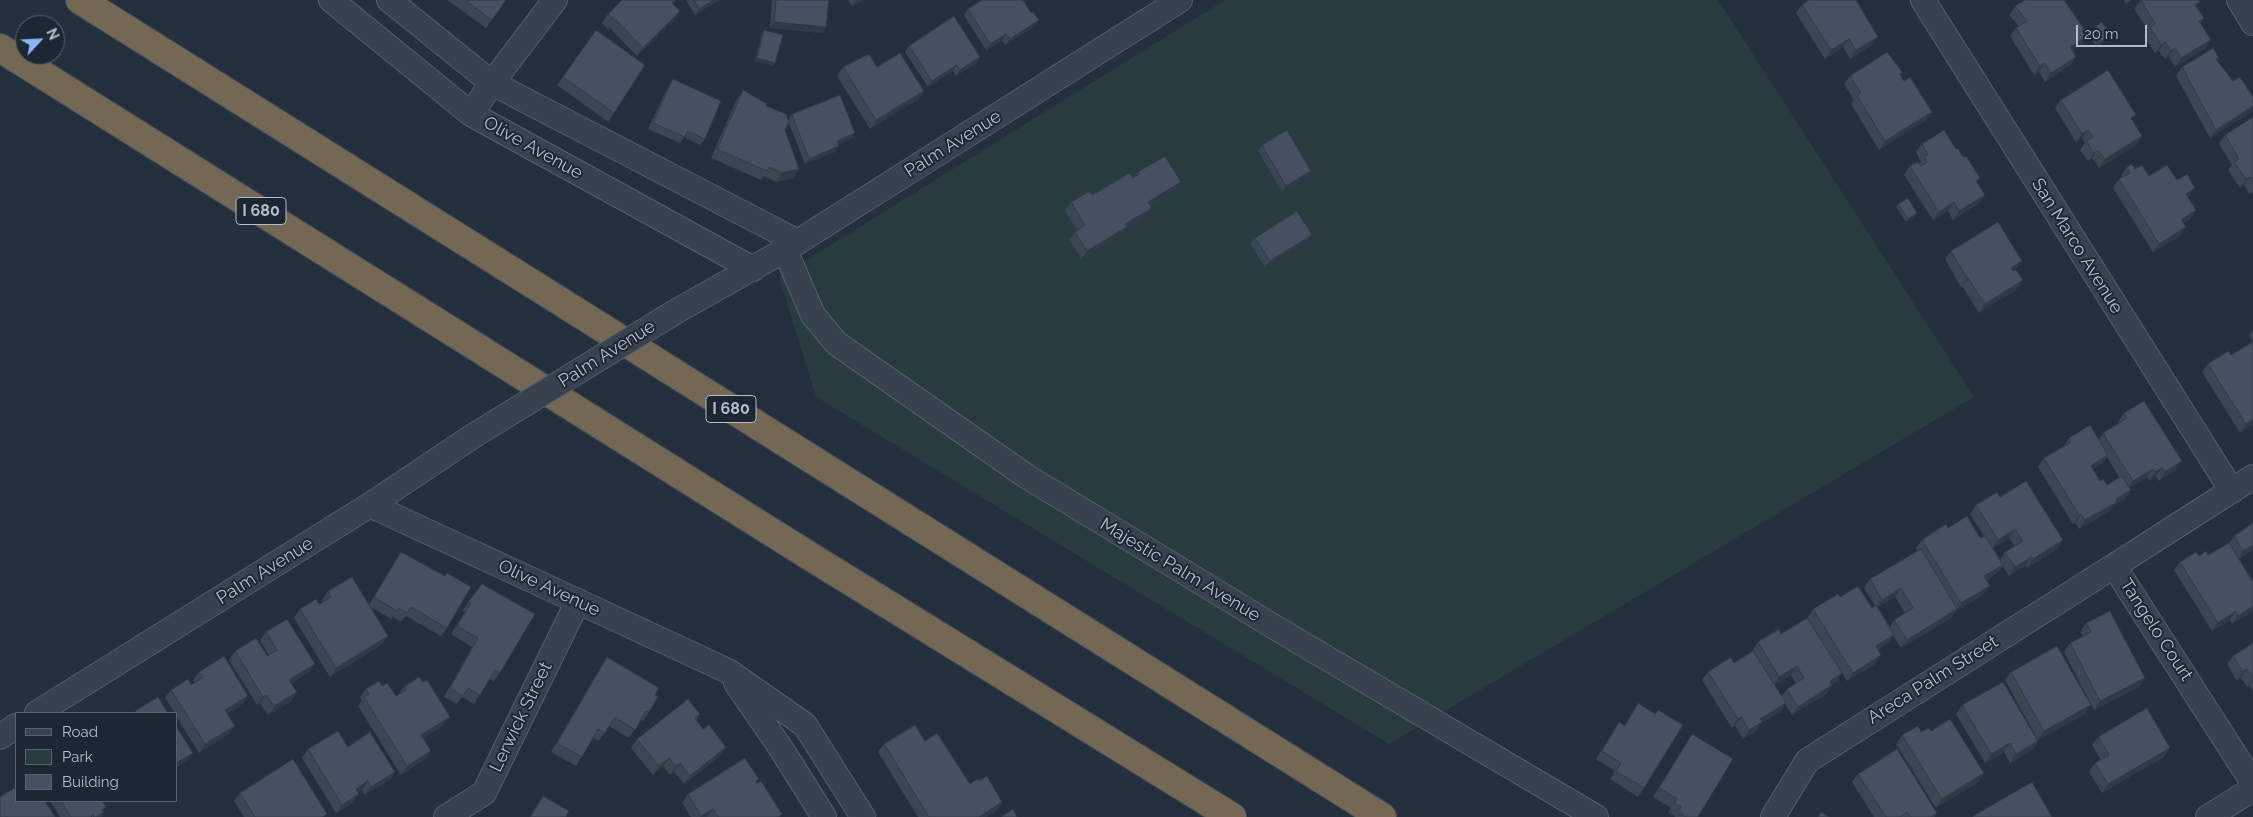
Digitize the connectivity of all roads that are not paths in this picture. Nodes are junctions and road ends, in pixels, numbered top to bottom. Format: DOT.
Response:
graph roads {
  1 [pos="80,0"];
  2 [pos="330,0"];
  3 [pos="389,0"];
  4 [pos="556,0"];
  5 [pos="1180,0"];
  6 [pos="1923,0"];
  7 [pos="2239,0"];
  8 [pos="2253,23"];
  9 [pos="0,48"];
  10 [pos="492,83"];
  11 [pos="471,114"];
  12 [pos="792,246"];
  13 [pos="753,269"];
  14 [pos="2253,477"];
  15 [pos="2232,491"];
  16 [pos="370,505"];
  17 [pos="2114,566"];
  18 [pos="578,601"];
  19 [pos="728,671"];
  20 [pos="39,712"];
  21 [pos="15,727"];
  22 [pos="0,737"];
  23 [pos="2253,783"];
  24 [pos="2253,789"];
  25 [pos="446,817"];
  26 [pos="824,817"];
  27 [pos="863,817"];
  28 [pos="1232,817"];
  29 [pos="1382,817"];
  30 [pos="1596,817"];
  31 [pos="1773,817"];
  32 [pos="2208,817"];
  1 -- 29 [label="highway, I 680"];
  2 -- 11 [label="street, Olive Avenue"];
  3 -- 10 [label="street"];
  4 -- 10 [label="street"];
  5 -- 12 [label="street, Palm Avenue"];
  6 -- 15 [label="street, San Marco Avenue"];
  7 -- 8 [label="street"];
  9 -- 28 [label="highway, I 680"];
  10 -- 11 [label="street"];
  10 -- 12 [label="street"];
  11 -- 13 [label="street, Olive Avenue"];
  12 -- 13 [label="street, Palm Avenue"];
  12 -- 30 [label="street, Majestic Palm Avenue"];
  13 -- 16 [label="street, Palm Avenue, bridge"];
  14 -- 15 [label="street, Tangelo Court"];
  15 -- 17 [label="street, Tangelo Court"];
  16 -- 18 [label="street, Olive Avenue"];
  16 -- 20 [label="street, Palm Avenue"];
  17 -- 23 [label="street, Tangelo Court"];
  17 -- 31 [label="street, Areca Palm Street"];
  18 -- 19 [label="street, Olive Avenue"];
  18 -- 25 [label="street, Lerwick Street"];
  19 -- 26 [label="street"];
  19 -- 27 [label="street, Olive Avenue"];
  21 -- 22 [label="street"];
  24 -- 32 [label="street"];
}
